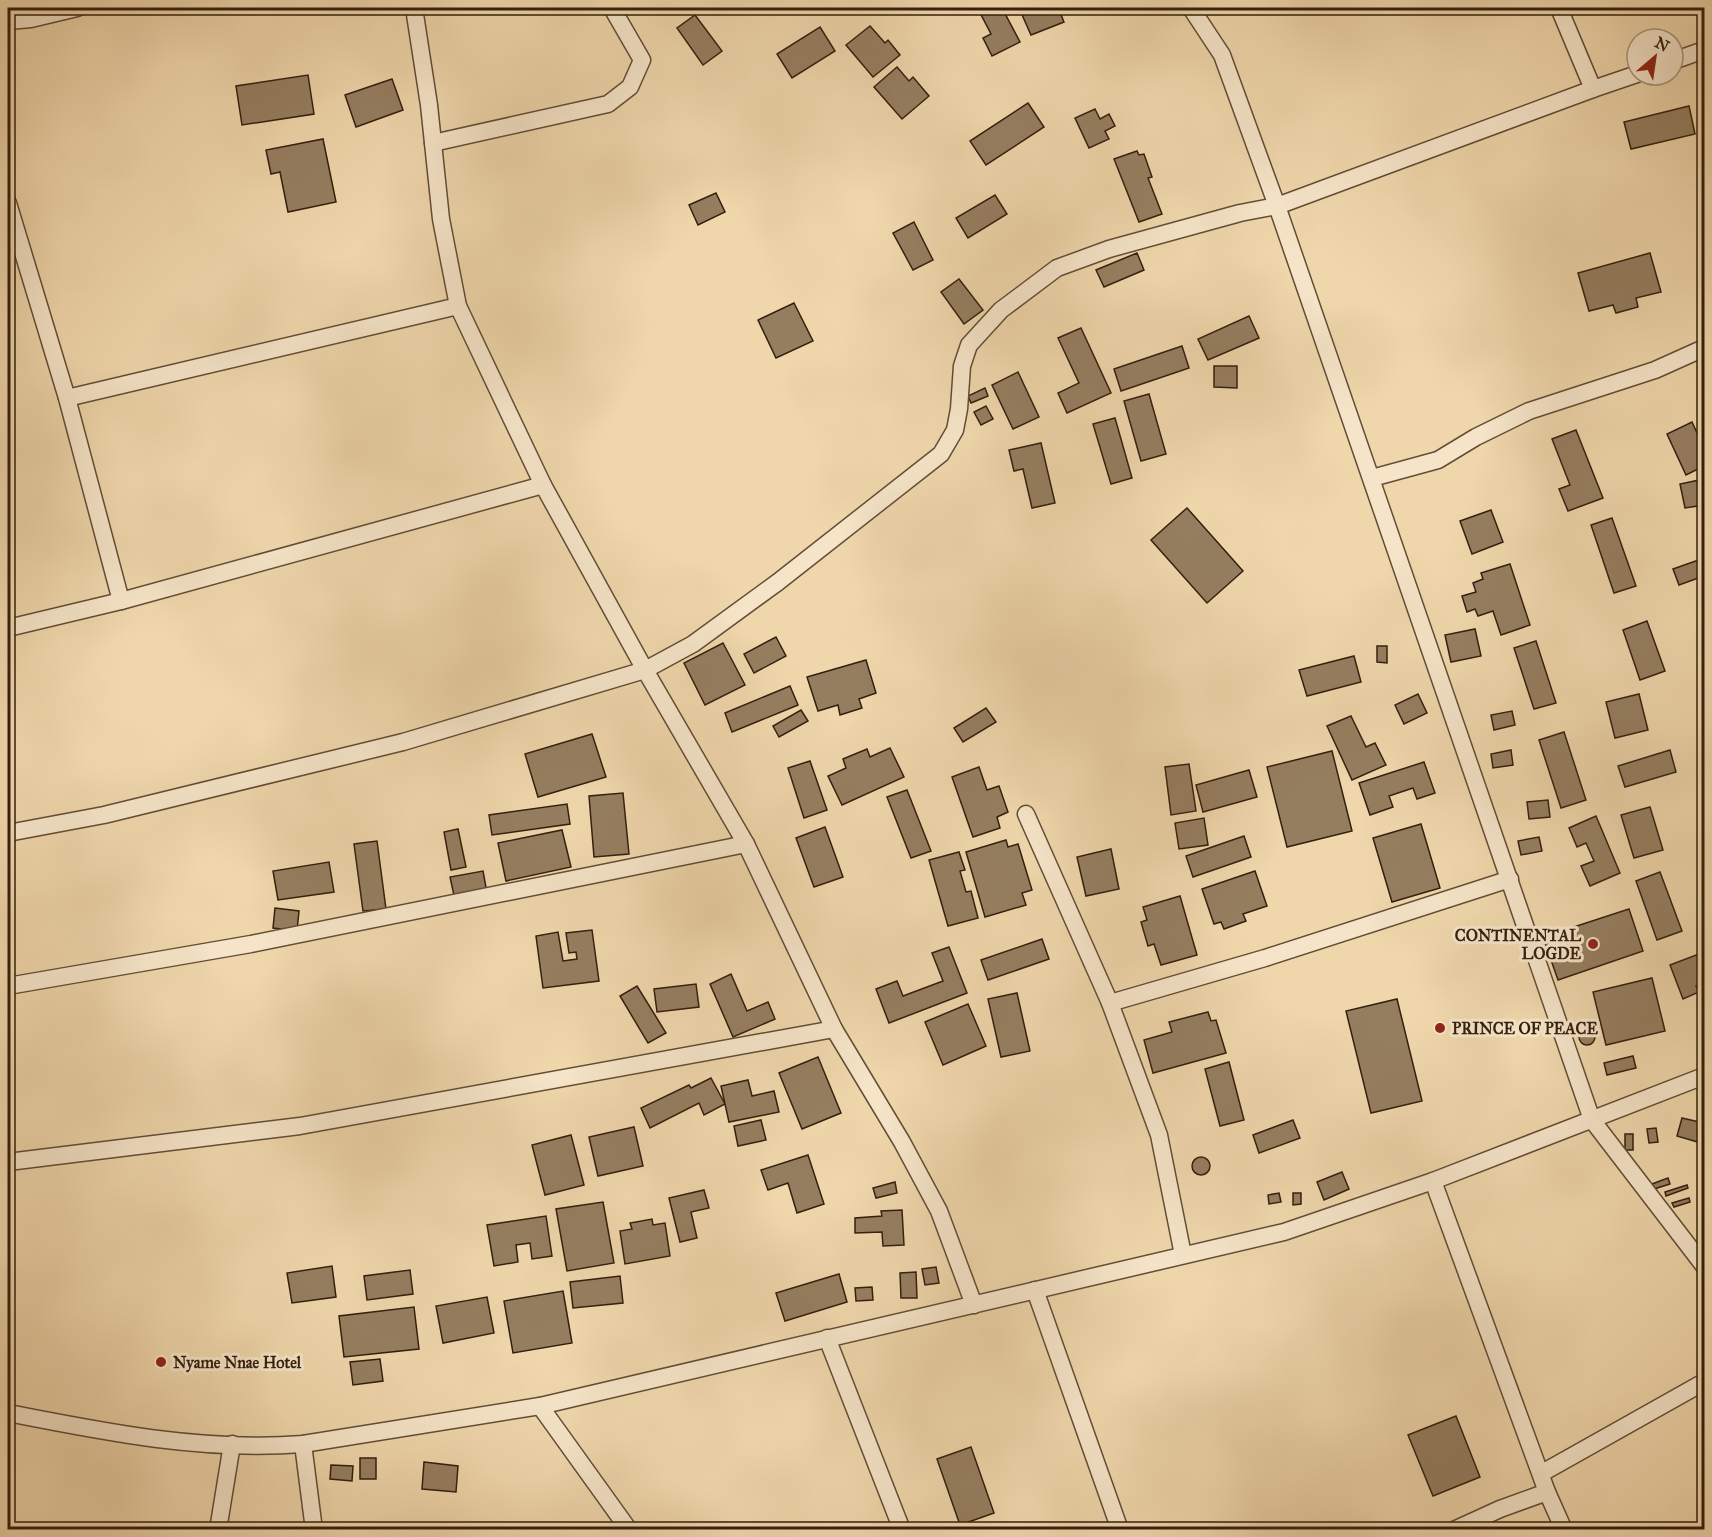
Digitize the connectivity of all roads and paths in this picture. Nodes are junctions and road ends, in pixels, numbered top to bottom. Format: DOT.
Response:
graph roads {
  1 [pos="77,8"];
  2 [pos="414,8"];
  3 [pos="612,8"];
  4 [pos="1191,8"];
  5 [pos="1559,8"];
  6 [pos="8,21"];
  7 [pos="1704,50"];
  8 [pos="1685,57"];
  9 [pos="1625,78"];
  10 [pos="1593,89"];
  11 [pos="433,143"];
  12 [pos="8,203"];
  13 [pos="1277,206"];
  14 [pos="458,306"];
  15 [pos="1704,348"];
  16 [pos="67,398"];
  17 [pos="1372,478"];
  18 [pos="543,485"];
  19 [pos="121,601"];
  20 [pos="8,628"];
  21 [pos="645,670"];
  22 [pos="1026,814"];
  23 [pos="8,833"];
  24 [pos="746,844"];
  25 [pos="1510,879"];
  26 [pos="8,986"];
  27 [pos="1110,1003"];
  28 [pos="834,1029"];
  29 [pos="1704,1077"];
  30 [pos="1592,1120"];
  31 [pos="8,1162"];
  32 [pos="1433,1181"];
  33 [pos="1183,1256"];
  34 [pos="1704,1266"];
  35 [pos="1035,1290"];
  36 [pos="974,1305"];
  37 [pos="827,1338"];
  38 [pos="1704,1382"];
  39 [pos="540,1406"];
  40 [pos="8,1413"];
  41 [pos="232,1444"];
  42 [pos="303,1444"];
  43 [pos="1542,1473"];
  44 [pos="1547,1492"];
  45 [pos="218,1530"];
  46 [pos="314,1530"];
  47 [pos="629,1530"];
  48 [pos="902,1530"];
  49 [pos="1120,1530"];
  50 [pos="1454,1530"];
  51 [pos="1564,1530"];
  1 -- 6 [label="street"];
  2 -- 11 [label="street"];
  3 -- 11 [label="street"];
  4 -- 13 [label="street"];
  5 -- 10 [label="street"];
  7 -- 8 [label="street"];
  9 -- 10 [label="street"];
  10 -- 13 [label="street"];
  11 -- 14 [label="street"];
  12 -- 16 [label="street"];
  13 -- 17 [label="street"];
  13 -- 21 [label="street"];
  14 -- 16 [label="street"];
  14 -- 18 [label="street"];
  15 -- 17 [label="street"];
  16 -- 19 [label="street"];
  17 -- 25 [label="street"];
  18 -- 19 [label="street"];
  18 -- 21 [label="street"];
  19 -- 20 [label="street"];
  21 -- 23 [label="street"];
  21 -- 24 [label="street"];
  22 -- 27 [label="street"];
  24 -- 26 [label="street"];
  24 -- 28 [label="street"];
  25 -- 27 [label="street"];
  25 -- 30 [label="street"];
  27 -- 33 [label="street"];
  28 -- 31 [label="street"];
  28 -- 36 [label="street"];
  29 -- 30 [label="street"];
  30 -- 32 [label="street"];
  30 -- 34 [label="street"];
  32 -- 33 [label="street"];
  32 -- 43 [label="street"];
  33 -- 35 [label="street"];
  35 -- 36 [label="street"];
  35 -- 49 [label="street"];
  36 -- 37 [label="street"];
  37 -- 39 [label="street"];
  37 -- 48 [label="street"];
  38 -- 43 [label="street"];
  39 -- 42 [label="street"];
  39 -- 47 [label="street"];
  40 -- 41 [label="street"];
  41 -- 42 [label="street"];
  41 -- 45 [label="street"];
  42 -- 46 [label="street"];
  43 -- 44 [label="street"];
  44 -- 50 [label="street"];
  44 -- 51 [label="street"];
}
